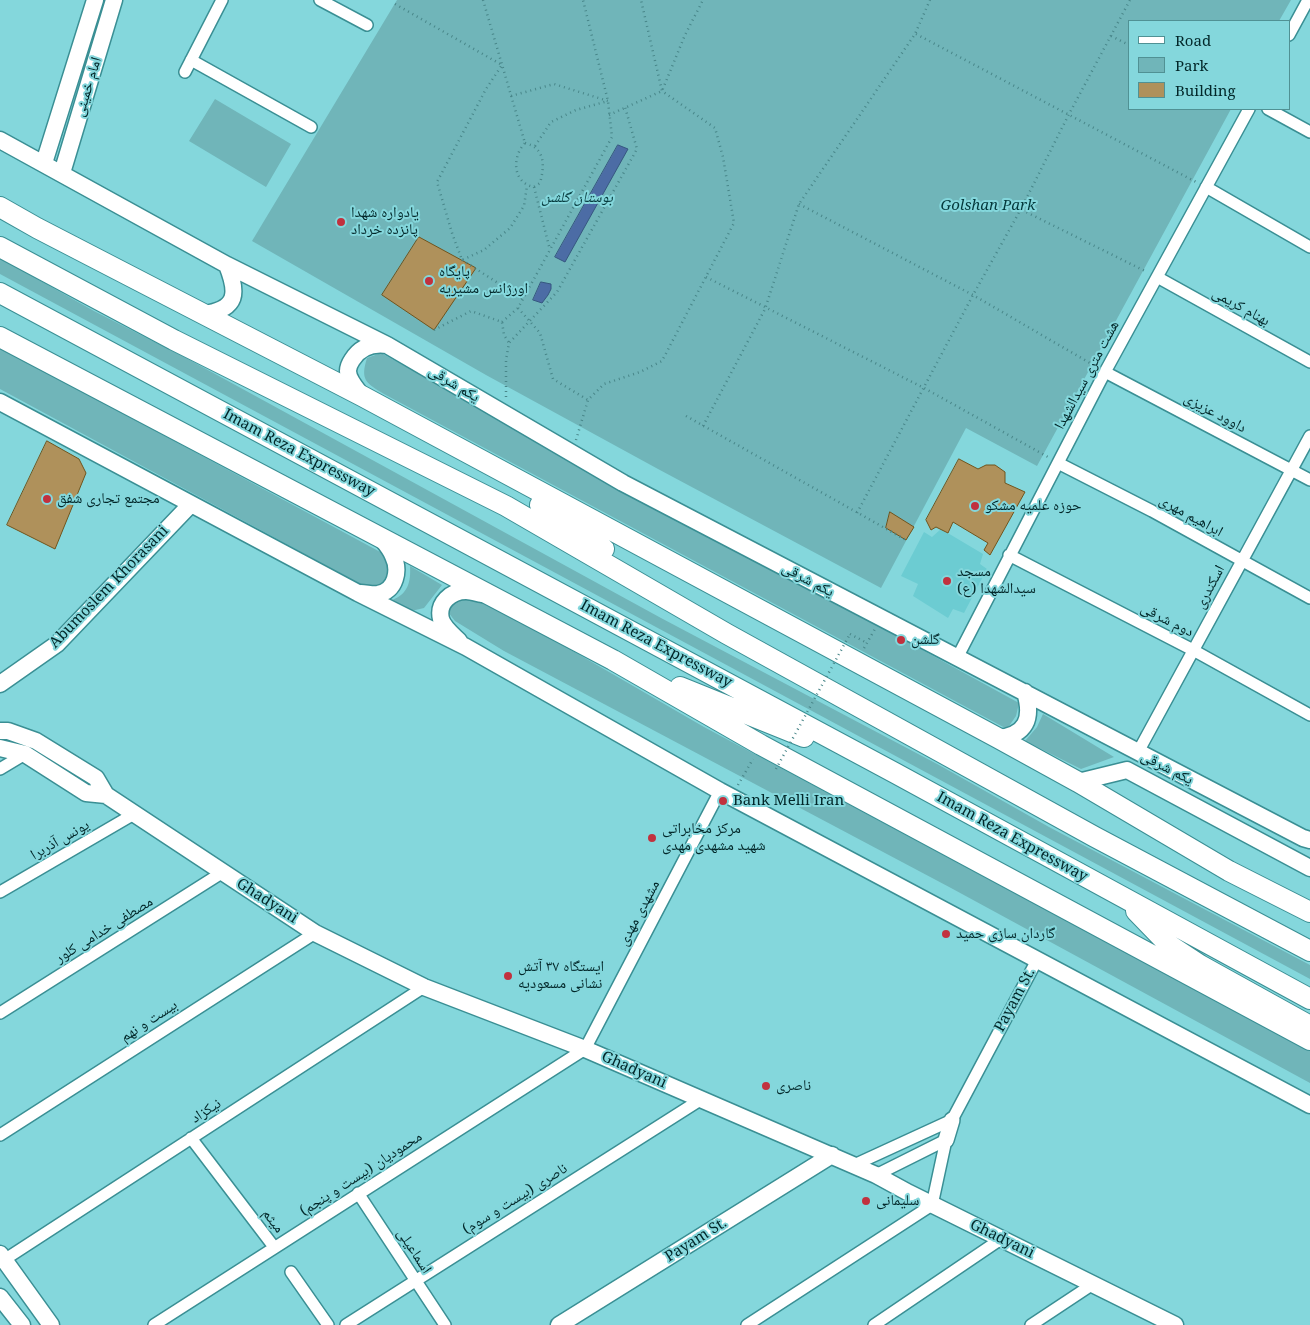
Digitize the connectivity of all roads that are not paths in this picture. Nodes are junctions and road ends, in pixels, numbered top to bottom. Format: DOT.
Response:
graph roads {
  1 [pos="95,0"];
  2 [pos="114,0"];
  3 [pos="222,0"];
  4 [pos="320,0"];
  5 [pos="1308,0"];
  6 [pos="1306,14"];
  7 [pos="367,25"];
  8 [pos="1290,35"];
  9 [pos="191,60"];
  10 [pos="185,72"];
  11 [pos="1248,110"];
  12 [pos="1270,110"];
  13 [pos="311,127"];
  14 [pos="1310,132"];
  15 [pos="0,140"];
  16 [pos="44,163"];
  17 [pos="62,173"];
  18 [pos="1206,187"];
  19 [pos="0,207"];
  20 [pos="0,247"];
  21 [pos="1310,247"];
  22 [pos="227,265"];
  23 [pos="1157,277"];
  24 [pos="0,293"];
  25 [pos="204,314"];
  26 [pos="0,337"];
  27 [pos="387,345"];
  28 [pos="1310,362"];
  29 [pos="1105,372"];
  30 [pos="362,396"];
  31 [pos="0,402"];
  32 [pos="1310,436"];
  33 [pos="455,447"];
  34 [pos="1058,463"];
  35 [pos="1291,470"];
  36 [pos="1310,480"];
  37 [pos="191,504"];
  38 [pos="382,539"];
  39 [pos="1009,555"];
  40 [pos="1242,560"];
  41 [pos="358,593"];
  42 [pos="489,595"];
  43 [pos="1310,598"];
  44 [pos="728,634"];
  45 [pos="466,647"];
  46 [pos="1193,650"];
  47 [pos="957,658"];
  48 [pos="613,660"];
  49 [pos="0,684"];
  50 [pos="1025,692"];
  51 [pos="1310,715"];
  52 [pos="0,731"];
  53 [pos="998,738"];
  54 [pos="0,748"];
  55 [pos="1138,752"];
  56 [pos="25,754"];
  57 [pos="0,769"];
  58 [pos="895,773"];
  59 [pos="1078,782"];
  60 [pos="726,794"];
  61 [pos="106,795"];
  62 [pos="134,814"];
  63 [pos="1310,840"];
  64 [pos="1310,868"];
  65 [pos="223,872"];
  66 [pos="0,892"];
  67 [pos="1120,896"];
  68 [pos="1310,912"];
  69 [pos="314,933"];
  70 [pos="1310,951"];
  71 [pos="1037,960"];
  72 [pos="424,987"];
  73 [pos="1310,999"];
  74 [pos="0,1013"];
  75 [pos="1310,1026"];
  76 [pos="1310,1040"];
  77 [pos="585,1049"];
  78 [pos="700,1100"];
  79 [pos="1310,1105"];
  80 [pos="952,1120"];
  81 [pos="0,1134"];
  82 [pos="191,1138"];
  83 [pos="946,1140"];
  84 [pos="832,1155"];
  85 [pos="854,1165"];
  86 [pos="876,1175"];
  87 [pos="358,1193"];
  88 [pos="932,1205"];
  89 [pos="1001,1239"];
  90 [pos="274,1247"];
  91 [pos="2,1257"];
  92 [pos="291,1272"];
  93 [pos="415,1280"];
  94 [pos="1093,1284"];
  95 [pos="0,1297"];
  96 [pos="22,1325"];
  97 [pos="51,1325"];
  98 [pos="154,1325"];
  99 [pos="328,1325"];
  100 [pos="346,1325"];
  101 [pos="445,1325"];
  102 [pos="559,1325"];
  103 [pos="747,1325"];
  104 [pos="874,1325"];
  105 [pos="1031,1325"];
  106 [pos="1173,1325"];
  1 -- 16 [label="main road, امام خمینی"];
  2 -- 17 [label="main road, امام خمینی"];
  3 -- 9 [label="street"];
  4 -- 7 [label="street"];
  5 -- 6 [label="street"];
  6 -- 8 [label="street"];
  9 -- 10 [label="street"];
  9 -- 13 [label="street"];
  11 -- 18 [label="street, هشت متری سیدالشهدا"];
  12 -- 14 [label="street"];
  15 -- 16 [label="main road, یکم شرقی"];
  16 -- 17 [label="main road, یکم شرقی"];
  17 -- 22 [label="main road, یکم شرقی"];
  18 -- 21 [label="street"];
  18 -- 23 [label="street, هشت متری سیدالشهدا"];
  19 -- 25 [label="highway"];
  20 -- 44 [label="highway"];
  22 -- 25 [label="main road"];
  22 -- 27 [label="main road, یکم شرقی"];
  23 -- 28 [label="street, بهنام کریمی"];
  23 -- 29 [label="street, هشت متری سیدالشهدا"];
  24 -- 58 [label="highway, Imam Reza Expressway"];
  25 -- 30 [label="highway"];
  26 -- 38 [label="highway"];
  27 -- 30 [label="main road"];
  27 -- 47 [label="main road, یکم شرقی"];
  29 -- 34 [label="street, هشت متری سیدالشهدا"];
  29 -- 35 [label="street, داوود عزیزی"];
  30 -- 33 [label="highway"];
  31 -- 37 [label="main road"];
  32 -- 35 [label="street, اسکندری"];
  33 -- 44 [label="highway"];
  33 -- 53 [label="highway"];
  34 -- 39 [label="street, هشت متری سیدالشهدا"];
  34 -- 40 [label="street, ابراهیم مهری"];
  35 -- 36 [label="street, داوود عزیزی"];
  35 -- 40 [label="street, اسکندری"];
  37 -- 41 [label="main road"];
  37 -- 49 [label="main road, Abumoslem Khorasani"];
  38 -- 41 [label="main road"];
  38 -- 42 [label="highway"];
  39 -- 46 [label="street, دوم شرقی"];
  39 -- 47 [label="street, هشت متری سیدالشهدا"];
  40 -- 43 [label="street, ابراهیم مهری"];
  40 -- 46 [label="street, اسکندری"];
  41 -- 45 [label="main road"];
  42 -- 45 [label="main road"];
  42 -- 48 [label="highway"];
  44 -- 70 [label="highway"];
  45 -- 60 [label="main road"];
  46 -- 51 [label="street, دوم شرقی"];
  46 -- 55 [label="street, اسکندری"];
  47 -- 50 [label="main road, یکم شرقی"];
  48 -- 58 [label="highway"];
  48 -- 76 [label="highway"];
  50 -- 53 [label="main road"];
  50 -- 55 [label="main road, یکم شرقی"];
  52 -- 61 [label="main road, Ghadyani"];
  53 -- 59 [label="highway"];
  54 -- 56 [label="main road, Ghadyani"];
  55 -- 63 [label="main road, یکم شرقی"];
  56 -- 57 [label="street"];
  56 -- 61 [label="main road, Ghadyani"];
  58 -- 67 [label="highway, Imam Reza Expressway"];
  59 -- 64 [label="main road"];
  59 -- 68 [label="highway"];
  60 -- 71 [label="main road"];
  60 -- 77 [label="street, مشهدی مهدی"];
  61 -- 62 [label="main road, Ghadyani"];
  62 -- 65 [label="main road, Ghadyani"];
  62 -- 66 [label="street, یونس آذربرا"];
  65 -- 69 [label="main road, Ghadyani"];
  65 -- 74 [label="street, مصطفی خدامی کلور"];
  67 -- 73 [label="highway, Imam Reza Expressway"];
  67 -- 75 [label="highway"];
  69 -- 72 [label="main road, Ghadyani"];
  69 -- 81 [label="street, بیست و نهم"];
  71 -- 79 [label="main road"];
  71 -- 80 [label="street, Payam St."];
  72 -- 77 [label="main road, Ghadyani"];
  72 -- 82 [label="street, نیکزاد"];
  77 -- 78 [label="main road, Ghadyani"];
  77 -- 87 [label="street, محمودیان (بیست و پنجم)"];
  78 -- 84 [label="main road, Ghadyani"];
  78 -- 93 [label="street, ناصری (بیست و سوم)"];
  80 -- 83 [label="street, Payam St."];
  80 -- 85 [label="street"];
  82 -- 90 [label="street, میثم"];
  82 -- 91 [label="street, نیکزاد"];
  83 -- 86 [label="street"];
  83 -- 88 [label="street, Payam St."];
  84 -- 85 [label="main road, Ghadyani"];
  84 -- 102 [label="main road, Payam St."];
  85 -- 86 [label="main road, Ghadyani"];
  86 -- 88 [label="main road, Ghadyani"];
  87 -- 90 [label="street, محمودیان (بیست و پنجم)"];
  87 -- 93 [label="street, اسماعیلی"];
  88 -- 89 [label="main road, Ghadyani"];
  88 -- 103 [label="street"];
  89 -- 94 [label="main road, Ghadyani"];
  89 -- 104 [label="street"];
  90 -- 98 [label="street, محمودیان (بیست و پنجم)"];
  91 -- 97 [label="main road"];
  92 -- 99 [label="street"];
  93 -- 100 [label="street, ناصری (بیست و سوم)"];
  93 -- 101 [label="street, اسماعیلی"];
  94 -- 105 [label="street"];
  94 -- 106 [label="main road, Ghadyani"];
  95 -- 96 [label="main road"];
}
